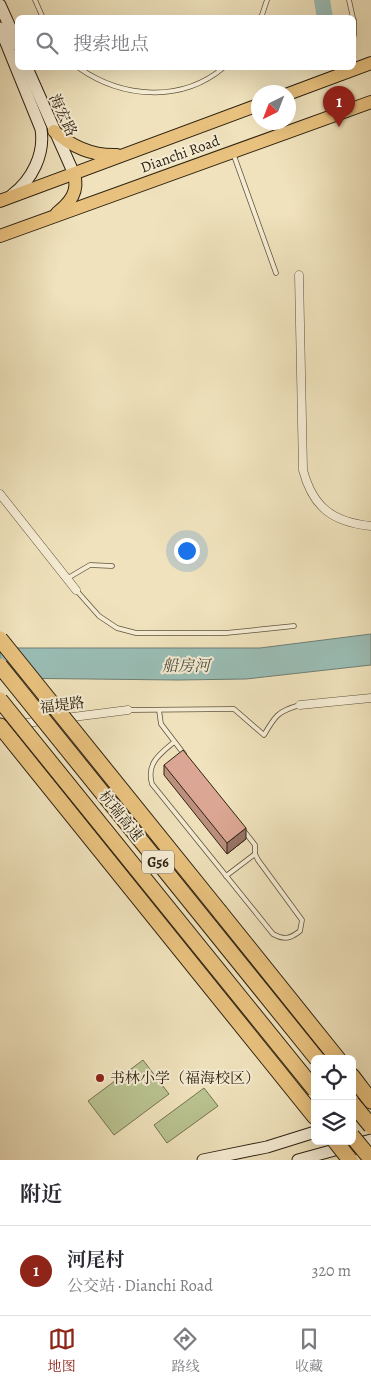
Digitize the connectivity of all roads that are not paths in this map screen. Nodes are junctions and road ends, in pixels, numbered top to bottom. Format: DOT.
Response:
graph roads {
  1 [pos="35,0"];
  2 [pos="267,0"];
  3 [pos="349,0"];
  4 [pos="0,5"];
  5 [pos="42,15"];
  6 [pos="262,15"];
  7 [pos="352,15"];
  8 [pos="0,28"];
  9 [pos="15,38"];
  10 [pos="371,63"];
  11 [pos="15,64"];
  12 [pos="356,68"];
  13 [pos="17,70"];
  14 [pos="27,70"];
  15 [pos="83,70"];
  16 [pos="220,70"];
  17 [pos="348,70"];
  18 [pos="296,91"];
  19 [pos="371,102"];
  20 [pos="251,108"];
  21 [pos="54,130"];
  22 [pos="233,152"];
  23 [pos="129,154"];
  24 [pos="74,174"];
  25 [pos="4,200"];
  26 [pos="51,218"];
  27 [pos="0,236"];
  28 [pos="276,273"];
  29 [pos="299,275"];
  30 [pos="0,494"];
  31 [pos="371,526"];
  32 [pos="112,566"];
  33 [pos="68,578"];
  34 [pos="76,590"];
  35 [pos="294,626"];
  36 [pos="0,639"];
  37 [pos="0,666"];
  38 [pos="371,698"];
  39 [pos="0,700"];
  40 [pos="300,705"];
  41 [pos="128,710"];
  42 [pos="159,710"];
  43 [pos="0,726"];
  44 [pos="174,742"];
  45 [pos="186,756"];
  46 [pos="238,823"];
  47 [pos="255,854"];
  48 [pos="226,876"];
  49 [pos="314,1055"];
  50 [pos="335,1055"];
  51 [pos="356,1081"];
  52 [pos="311,1085"];
  53 [pos="371,1101"];
  54 [pos="356,1108"];
  55 [pos="311,1111"];
  56 [pos="371,1115"];
  57 [pos="356,1119"];
  58 [pos="371,1126"];
  59 [pos="311,1133"];
  60 [pos="371,1140"];
  61 [pos="356,1141"];
  62 [pos="338,1145"];
  63 [pos="371,1159"];
  64 [pos="202,1160"];
  65 [pos="298,1160"];
  66 [pos="350,1160"];
  1 -- 5 [label="lane"];
  2 -- 6 [label="lane"];
  3 -- 7 [label="lane"];
  4 -- 9 [label="main road"];
  8 -- 11 [label="main road, 海宏路"];
  10 -- 12 [label="main road"];
  13 -- 25 [label="main road, 海宏路"];
  14 -- 21 [label="main road, 海宏路"];
  15 -- 16 [label="lane"];
  17 -- 18 [label="main road"];
  19 -- 22 [label="main road, Dianchi Road"];
  20 -- 23 [label="main road, Dianchi Road"];
  21 -- 23 [label="main road"];
  21 -- 24 [label="main road, 海宏路"];
  22 -- 26 [label="main road, Dianchi Road"];
  22 -- 28 [label="lane"];
  23 -- 24 [label="main road, Dianchi Road"];
  24 -- 25 [label="main road, Dianchi Road"];
  24 -- 26 [label="main road"];
  26 -- 27 [label="main road, Dianchi Road"];
  29 -- 31 [label="street"];
  30 -- 33 [label="street"];
  32 -- 33 [label="lane"];
  33 -- 34 [label="street"];
  34 -- 35 [label="lane"];
  36 -- 50 [label="highway, bridge"];
  37 -- 49 [label="highway, 杭瑞高速 / G56, bridge"];
  38 -- 40 [label="street"];
  39 -- 52 [label="highway, 杭瑞高速 / G56, bridge"];
  40 -- 42 [label="lane"];
  41 -- 42 [label="lane"];
  41 -- 43 [label="street, 福堤路"];
  42 -- 44 [label="lane"];
  43 -- 55 [label="highway"];
  44 -- 45 [label="lane"];
  44 -- 48 [label="lane"];
  46 -- 47 [label="lane"];
  47 -- 48 [label="lane"];
  47 -- 48 [label="lane"];
  51 -- 53 [label="highway"];
  54 -- 58 [label="highway, bridge"];
  56 -- 57 [label="main road"];
  59 -- 64 [label="main road"];
  60 -- 65 [label="main road"];
  61 -- 63 [label="highway, bridge"];
  62 -- 66 [label="highway, bridge"];
}
